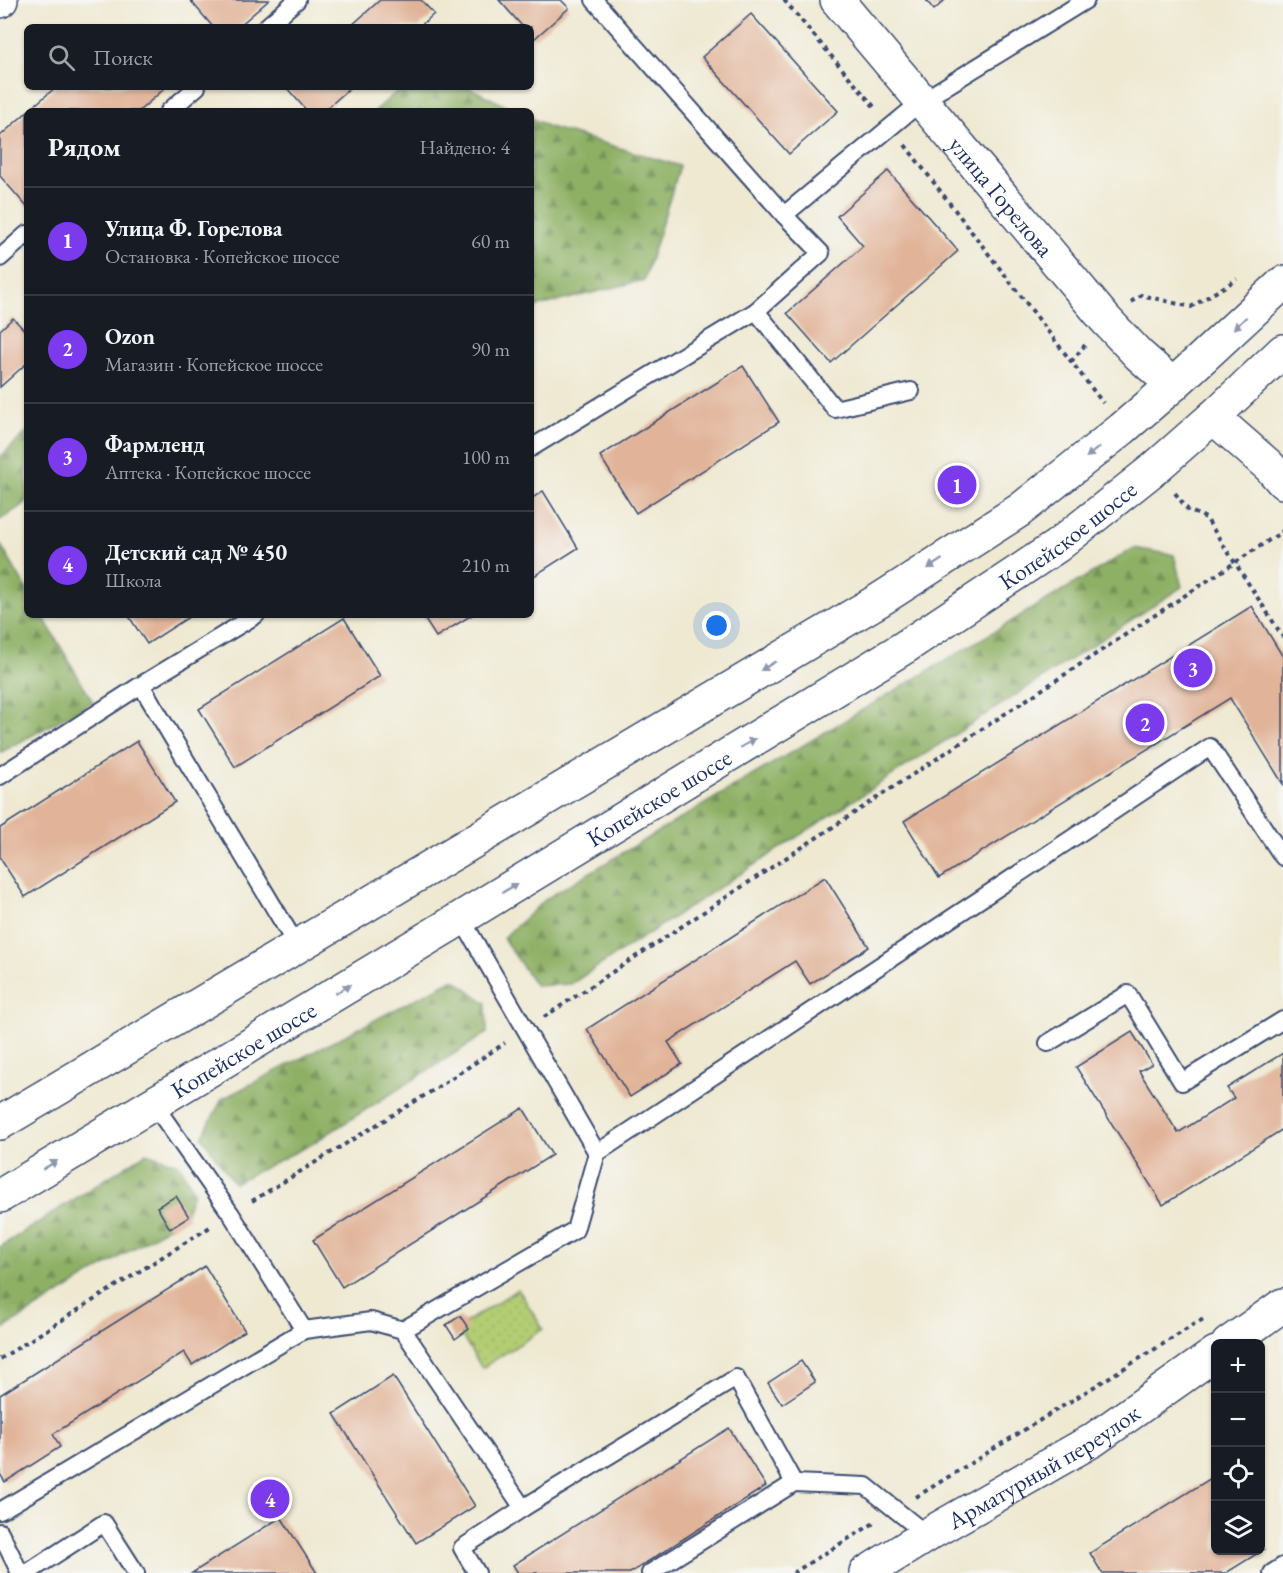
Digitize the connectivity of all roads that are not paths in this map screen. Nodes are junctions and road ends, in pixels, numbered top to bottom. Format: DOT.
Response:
graph roads {
  1 [pos="297,0"];
  2 [pos="594,0"];
  3 [pos="837,0"];
  4 [pos="1086,0"];
  5 [pos="1063,6"];
  6 [pos="269,24"];
  7 [pos="194,90"];
  8 [pos="922,101"];
  9 [pos="172,108"];
  10 [pos="784,215"];
  11 [pos="24,237"];
  12 [pos="0,258"];
  13 [pos="1271,294"];
  14 [pos="756,311"];
  15 [pos="1283,351"];
  16 [pos="1173,385"];
  17 [pos="911,391"];
  18 [pos="1213,417"];
  19 [pos="534,446"];
  20 [pos="1283,482"];
  21 [pos="251,618"];
  22 [pos="141,685"];
  23 [pos="0,776"];
  24 [pos="1283,857"];
  25 [pos="461,918"];
  26 [pos="297,946"];
  27 [pos="1283,1020"];
  28 [pos="1048,1043"];
  29 [pos="153,1103"];
  30 [pos="0,1123"];
  31 [pos="597,1153"];
  32 [pos="0,1196"];
  33 [pos="1283,1305"];
  34 [pos="403,1329"];
  35 [pos="304,1330"];
  36 [pos="1235,1339"];
  37 [pos="1211,1356"];
  38 [pos="794,1484"];
  39 [pos="524,1508"];
  40 [pos="0,1511"];
  41 [pos="0,1532"];
  42 [pos="927,1534"];
  43 [pos="1283,1566"];
  44 [pos="20,1573"];
  45 [pos="27,1573"];
  46 [pos="136,1573"];
  47 [pos="477,1573"];
  48 [pos="650,1573"];
  49 [pos="866,1573"];
  50 [pos="1272,1573"];
  1 -- 6 [label="lane"];
  2 -- 10 [label="lane"];
  3 -- 8 [label="main road, улица Горелова"];
  4 -- 5 [label="lane"];
  5 -- 8 [label="lane"];
  7 -- 9 [label="lane"];
  8 -- 10 [label="lane"];
  8 -- 16 [label="main road, улица Горелова"];
  10 -- 14 [label="lane"];
  11 -- 12 [label="lane"];
  13 -- 16 [label="main road, Копейское шоссе, one-way"];
  14 -- 17 [label="lane"];
  14 -- 19 [label="lane"];
  15 -- 18 [label="main road, Копейское шоссе"];
  16 -- 18 [label="main road, улица Горелова"];
  16 -- 26 [label="main road, Копейское шоссе, one-way"];
  18 -- 20 [label="main road"];
  25 -- 18 [label="main road, Копейское шоссе, one-way"];
  21 -- 22 [label="lane"];
  22 -- 23 [label="lane"];
  22 -- 26 [label="lane"];
  24 -- 31 [label="lane"];
  29 -- 25 [label="main road, Копейское шоссе, one-way"];
  25 -- 31 [label="lane"];
  26 -- 30 [label="main road, Копейское шоссе"];
  27 -- 28 [label="lane"];
  32 -- 29 [label="main road, Копейское шоссе, one-way"];
  29 -- 35 [label="lane"];
  31 -- 34 [label="lane"];
  33 -- 36 [label="main road"];
  34 -- 35 [label="lane"];
  34 -- 39 [label="lane"];
  35 -- 40 [label="lane"];
  37 -- 42 [label="main road, Арматурный переулок"];
  38 -- 39 [label="lane"];
  38 -- 42 [label="lane"];
  38 -- 48 [label="lane"];
  39 -- 47 [label="lane"];
  41 -- 44 [label="lane"];
  42 -- 49 [label="main road, Арматурный переулок"];
  43 -- 50 [label="lane"];
  45 -- 46 [label="lane"];
}
